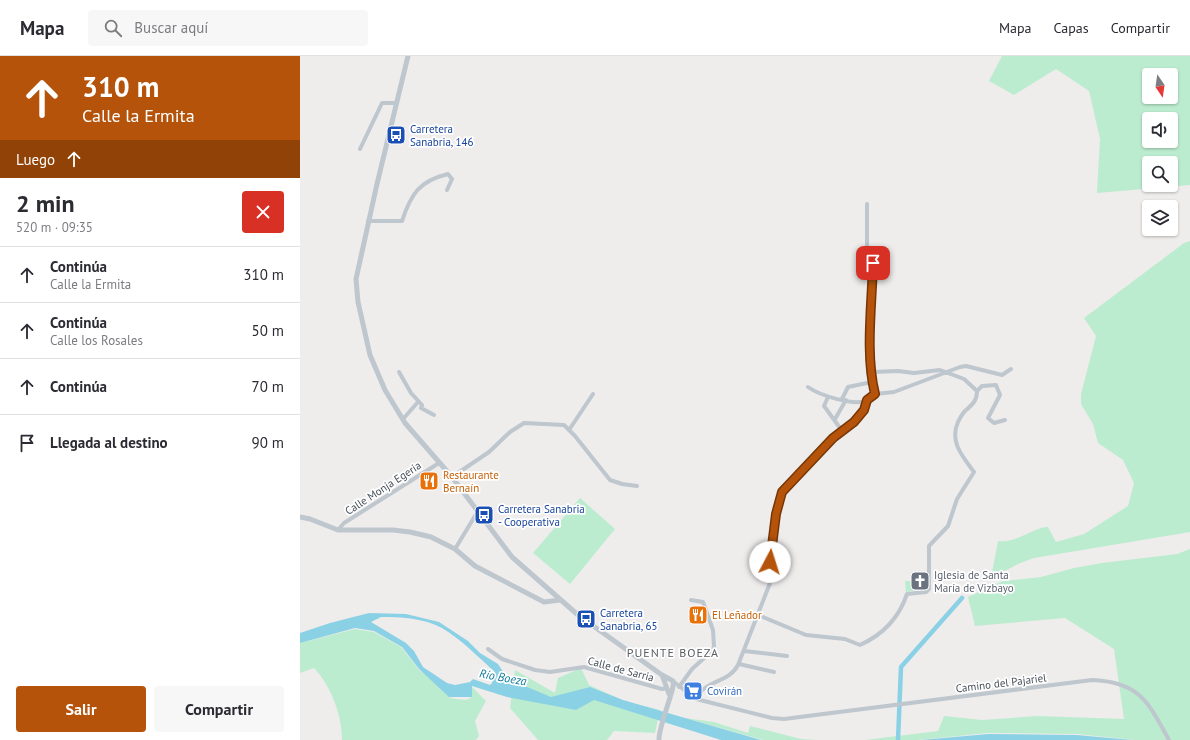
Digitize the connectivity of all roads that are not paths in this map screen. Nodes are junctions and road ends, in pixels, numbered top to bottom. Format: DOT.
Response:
graph roads {
  1 [pos="408,56"];
  2 [pos="396,103"];
  3 [pos="360,149"];
  4 [pos="447,190"];
  5 [pos="867,204"];
  6 [pos="368,221"];
  7 [pos="1012,369"];
  8 [pos="947,371"];
  9 [pos="399,372"];
  10 [pos="872,372"];
  11 [pos="872,382"];
  12 [pos="808,387"];
  13 [pos="977,391"];
  14 [pos="593,394"];
  15 [pos="875,394"];
  16 [pos="828,397"];
  17 [pos="843,400"];
  18 [pos="867,400"];
  19 [pos="418,402"];
  20 [pos="434,415"];
  21 [pos="403,419"];
  22 [pos="835,419"];
  23 [pos="1005,420"];
  24 [pos="569,430"];
  25 [pos="843,432"];
  26 [pos="439,463"];
  27 [pos="452,477"];
  28 [pos="638,486"];
  29 [pos="478,511"];
  30 [pos="302,518"];
  31 [pos="338,530"];
  32 [pos="455,549"];
  33 [pos="560,600"];
  34 [pos="691,600"];
  35 [pos="758,615"];
  36 [pos="488,649"];
  37 [pos="744,651"];
  38 [pos="787,656"];
  39 [pos="739,664"];
  40 [pos="774,672"];
  41 [pos="670,685"];
  42 [pos="696,699"];
  43 [pos="659,740"];
  44 [pos="1169,740"];
  1 -- 2 [label="street"];
  2 -- 3 [label="street"];
  2 -- 6 [label="street"];
  4 -- 6 [label="street"];
  5 -- 10 [label="street"];
  6 -- 21 [label="street"];
  7 -- 8 [label="street"];
  8 -- 10 [label="street"];
  8 -- 13 [label="street"];
  8 -- 15 [label="street"];
  9 -- 19 [label="street"];
  10 -- 11 [label="street"];
  11 -- 15 [label="street"];
  11 -- 17 [label="street"];
  12 -- 16 [label="street"];
  13 -- 23 [label="street"];
  13 -- 35 [label="street"];
  14 -- 24 [label="street"];
  15 -- 18 [label="street"];
  16 -- 17 [label="street"];
  16 -- 22 [label="street"];
  17 -- 18 [label="street"];
  17 -- 22 [label="street"];
  18 -- 25 [label="street"];
  19 -- 20 [label="street"];
  19 -- 21 [label="street"];
  21 -- 26 [label="street"];
  22 -- 25 [label="street"];
  24 -- 27 [label="street"];
  24 -- 28 [label="street"];
  25 -- 35 [label="street"];
  26 -- 27 [label="street"];
  26 -- 31 [label="street, Calle Monja Egeria"];
  27 -- 29 [label="street"];
  29 -- 32 [label="street"];
  29 -- 33 [label="street"];
  30 -- 31 [label="street"];
  31 -- 32 [label="street"];
  32 -- 33 [label="street"];
  33 -- 41 [label="street"];
  34 -- 41 [label="street, Calle de Sarria"];
  35 -- 37 [label="street"];
  36 -- 41 [label="street, Calle de Sarria"];
  37 -- 38 [label="street"];
  37 -- 39 [label="street"];
  39 -- 40 [label="street"];
  39 -- 42 [label="street"];
  41 -- 42 [label="street"];
  41 -- 43 [label="street"];
  42 -- 44 [label="street, Camino del Pajariel"];
}
